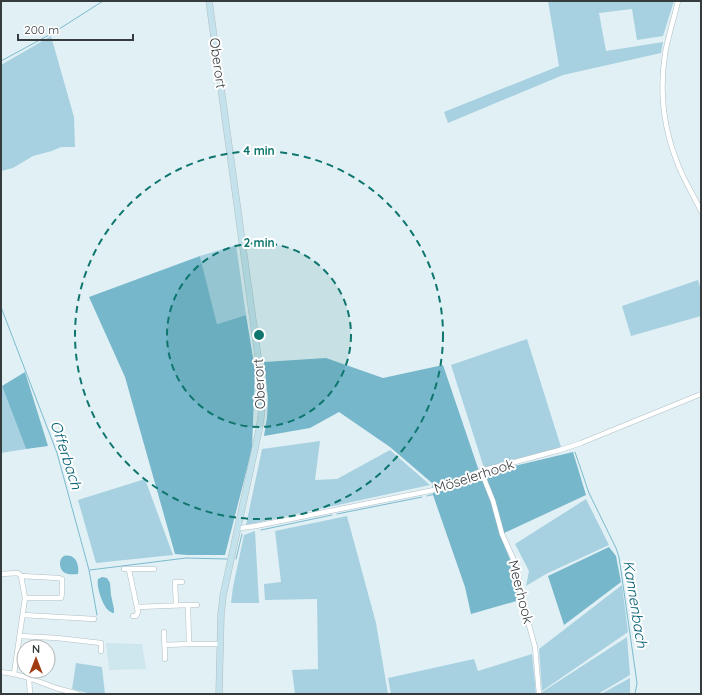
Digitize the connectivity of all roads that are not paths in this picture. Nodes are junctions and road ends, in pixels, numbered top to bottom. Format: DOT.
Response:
graph roads {
  1 [pos="209,1"];
  2 [pos="678,1"];
  3 [pos="701,211"];
  4 [pos="701,394"];
  5 [pos="481,471"];
  6 [pos="238,528"];
  7 [pos="154,569"];
  8 [pos="1,574"];
  9 [pos="21,576"];
  10 [pos="182,582"];
  11 [pos="25,598"];
  12 [pos="188,605"];
  13 [pos="197,605"];
  14 [pos="176,606"];
  15 [pos="137,607"];
  16 [pos="23,615"];
  17 [pos="133,616"];
  18 [pos="94,619"];
  19 [pos="164,632"];
  20 [pos="20,636"];
  21 [pos="189,644"];
  22 [pos="220,644"];
  23 [pos="165,645"];
  24 [pos="102,651"];
  25 [pos="165,658"];
  26 [pos="1,672"];
  27 [pos="14,674"];
  28 [pos="29,679"];
  29 [pos="32,679"];
  30 [pos="30,694"];
  31 [pos="78,694"];
  32 [pos="219,694"];
  33 [pos="539,694"];
  1 -- 6 [label="main road, Oberort"];
  2 -- 3 [label="street"];
  4 -- 5 [label="street, Möselerhook"];
  5 -- 6 [label="street, Möselerhook"];
  5 -- 33 [label="street, Meerhook"];
  6 -- 22 [label="main road, Oberort"];
  7 -- 15 [label="street"];
  8 -- 9 [label="street"];
  9 -- 11 [label="street"];
  9 -- 11 [label="street"];
  10 -- 14 [label="street"];
  11 -- 16 [label="street"];
  12 -- 13 [label="street"];
  12 -- 14 [label="street"];
  12 -- 21 [label="street"];
  14 -- 15 [label="street"];
  15 -- 17 [label="street"];
  16 -- 18 [label="street"];
  16 -- 20 [label="street"];
  19 -- 23 [label="street"];
  20 -- 24 [label="street"];
  20 -- 27 [label="street"];
  21 -- 22 [label="street"];
  21 -- 23 [label="street"];
  22 -- 32 [label="main road, Oberort"];
  23 -- 25 [label="street"];
  26 -- 27 [label="street"];
  28 -- 30 [label="street"];
  29 -- 31 [label="street"];
}
